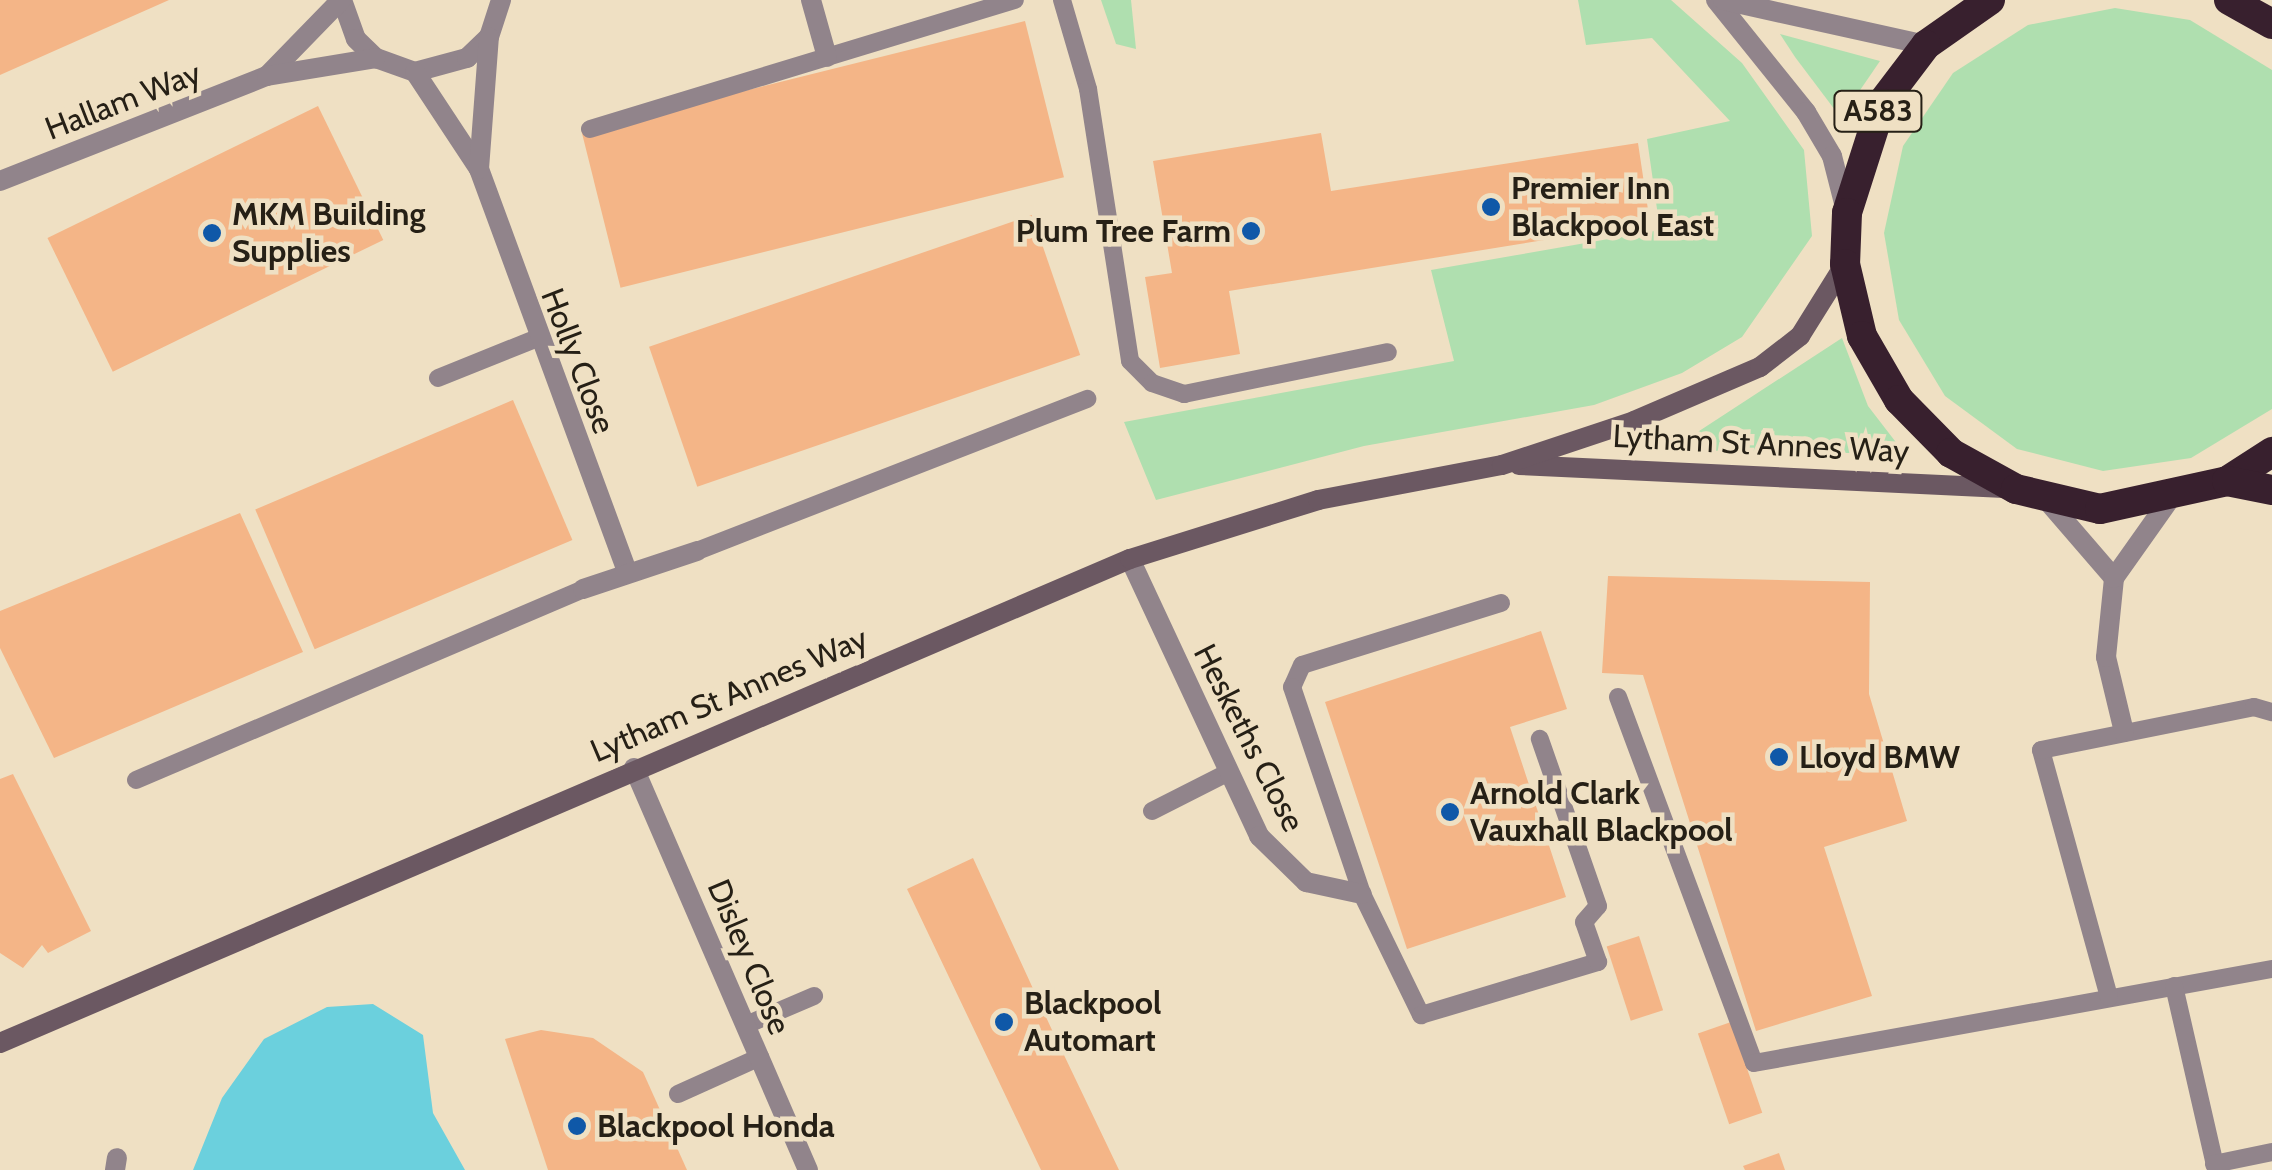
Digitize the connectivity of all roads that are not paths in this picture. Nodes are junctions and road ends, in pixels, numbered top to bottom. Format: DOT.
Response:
graph roads {
  1 [pos="341,0"];
  2 [pos="810,0"];
  3 [pos="1016,0"];
  4 [pos="1720,0"];
  5 [pos="1989,0"];
  6 [pos="1063,2"];
  7 [pos="504,4"];
  8 [pos="489,37"];
  9 [pos="1926,45"];
  10 [pos="826,56"];
  11 [pos="376,58"];
  12 [pos="415,72"];
  13 [pos="267,76"];
  14 [pos="590,129"];
  15 [pos="479,170"];
  16 [pos="0,181"];
  17 [pos="1847,213"];
  18 [pos="1845,264"];
  19 [pos="536,339"];
  20 [pos="1388,352"];
  21 [pos="438,378"];
  22 [pos="1087,399"];
  23 [pos="2272,452"];
  24 [pos="1502,465"];
  25 [pos="2227,481"];
  26 [pos="2272,490"];
  27 [pos="2030,492"];
  28 [pos="2170,499"];
  29 [pos="697,550"];
  30 [pos="1130,558"];
  31 [pos="627,570"];
  32 [pos="2114,578"];
  33 [pos="583,589"];
  34 [pos="1501,603"];
  35 [pos="1618,697"];
  36 [pos="2272,712"];
  37 [pos="2124,732"];
  38 [pos="1540,739"];
  39 [pos="634,768"];
  40 [pos="1227,773"];
  41 [pos="136,780"];
  42 [pos="1152,812"];
  43 [pos="1362,894"];
  44 [pos="2272,969"];
  45 [pos="2174,986"];
  46 [pos="814,996"];
  47 [pos="2108,997"];
  48 [pos="746,1024"];
  49 [pos="0,1043"];
  50 [pos="760,1058"];
  51 [pos="678,1094"];
  52 [pos="2272,1152"];
  53 [pos="2215,1167"];
  54 [pos="808,1170"];
  1 -- 11 [label="street"];
  1 -- 13 [label="street, Hallam Way"];
  2 -- 10 [label="street"];
  3 -- 10 [label="lane"];
  4 -- 9 [label="street"];
  4 -- 17 [label="street"];
  5 -- 9 [label="highway, A583"];
  6 -- 20 [label="lane"];
  7 -- 8 [label="street"];
  8 -- 12 [label="street"];
  8 -- 15 [label="street, Holly Close"];
  9 -- 17 [label="highway, A583"];
  10 -- 14 [label="lane"];
  11 -- 12 [label="street"];
  11 -- 13 [label="street, Hallam Way"];
  12 -- 15 [label="street, Holly Close"];
  13 -- 16 [label="street, Hallam Way"];
  15 -- 19 [label="street, Holly Close"];
  17 -- 18 [label="highway, A583"];
  18 -- 24 [label="main road, Lytham St Annes Way"];
  18 -- 27 [label="highway, A583"];
  19 -- 21 [label="lane"];
  19 -- 31 [label="street, Holly Close"];
  22 -- 29 [label="lane"];
  23 -- 25 [label="highway, A583"];
  24 -- 27 [label="main road, Lytham St Annes Way"];
  24 -- 30 [label="main road, Lytham St Annes Way"];
  25 -- 26 [label="highway, A583"];
  25 -- 28 [label="highway, A583"];
  27 -- 28 [label="highway, A583"];
  27 -- 32 [label="street"];
  28 -- 32 [label="street"];
  29 -- 31 [label="street"];
  30 -- 39 [label="main road, Lytham St Annes Way"];
  30 -- 40 [label="street, Heskeths Close"];
  31 -- 33 [label="street"];
  32 -- 37 [label="street"];
  33 -- 41 [label="lane"];
  34 -- 43 [label="lane"];
  35 -- 47 [label="lane"];
  36 -- 37 [label="lane"];
  37 -- 47 [label="lane"];
  38 -- 43 [label="lane"];
  39 -- 48 [label="street, Disley Close"];
  39 -- 49 [label="main road, Lytham St Annes Way"];
  40 -- 42 [label="lane"];
  40 -- 43 [label="street, Heskeths Close"];
  44 -- 45 [label="lane"];
  45 -- 47 [label="lane"];
  45 -- 53 [label="lane"];
  46 -- 48 [label="lane"];
  48 -- 50 [label="street, Disley Close"];
  50 -- 51 [label="lane"];
  50 -- 54 [label="street, Disley Close"];
  52 -- 53 [label="lane"];
}
